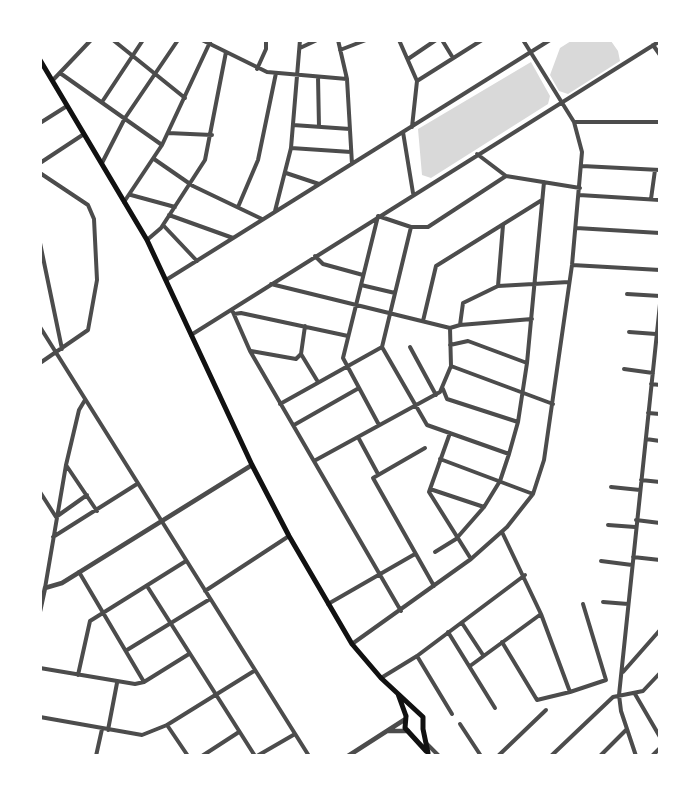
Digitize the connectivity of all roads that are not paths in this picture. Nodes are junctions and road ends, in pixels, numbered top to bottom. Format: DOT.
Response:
graph roads {
  1 [pos="91,40"];
  2 [pos="113,40"];
  3 [pos="144,40"];
  4 [pos="178,40"];
  5 [pos="202,40"];
  6 [pos="266,40"];
  7 [pos="300,40"];
  8 [pos="317,40"];
  9 [pos="338,40"];
  10 [pos="366,40"];
  11 [pos="399,40"];
  12 [pos="436,40"];
  13 [pos="442,40"];
  14 [pos="482,40"];
  15 [pos="523,40"];
  16 [pos="550,40"];
  17 [pos="660,40"];
  18 [pos="209,42"];
  19 [pos="653,45"];
  20 [pos="300,48"];
  21 [pos="340,50"];
  22 [pos="226,52"];
  23 [pos="531,53"];
  24 [pos="660,55"];
  25 [pos="132,56"];
  26 [pos="453,58"];
  27 [pos="408,59"];
  28 [pos="40,60"];
  29 [pos="257,69"];
  30 [pos="60,73"];
  31 [pos="276,73"];
  32 [pos="154,75"];
  33 [pos="298,75"];
  34 [pos="318,76"];
  35 [pos="347,79"];
  36 [pos="53,80"];
  37 [pos="417,81"];
  38 [pos="186,98"];
  39 [pos="102,102"];
  40 [pos="560,103"];
  41 [pos="67,105"];
  42 [pos="125,118"];
  43 [pos="574,122"];
  44 [pos="660,122"];
  45 [pos="40,123"];
  46 [pos="293,125"];
  47 [pos="318,127"];
  48 [pos="412,127"];
  49 [pos="350,129"];
  50 [pos="403,132"];
  51 [pos="168,133"];
  52 [pos="84,134"];
  53 [pos="212,135"];
  54 [pos="162,145"];
  55 [pos="291,148"];
  56 [pos="351,152"];
  57 [pos="477,154"];
  58 [pos="154,159"];
  59 [pos="40,163"];
  60 [pos="101,164"];
  61 [pos="352,164"];
  62 [pos="582,166"];
  63 [pos="657,170"];
  64 [pos="40,173"];
  65 [pos="286,174"];
  66 [pos="506,176"];
  67 [pos="544,182"];
  68 [pos="319,184"];
  69 [pos="191,185"];
  70 [pos="580,188"];
  71 [pos="412,193"];
  72 [pos="131,195"];
  73 [pos="579,195"];
  74 [pos="543,200"];
  75 [pos="651,200"];
  76 [pos="660,200"];
  77 [pos="124,203"];
  78 [pos="175,207"];
  79 [pos="238,207"];
  80 [pos="275,212"];
  81 [pos="169,215"];
  82 [pos="378,216"];
  83 [pos="263,219"];
  84 [pos="503,224"];
  85 [pos="163,225"];
  86 [pos="411,227"];
  87 [pos="576,228"];
  88 [pos="660,233"];
  89 [pos="233,238"];
  90 [pos="147,240"];
  91 [pos="40,243"];
  92 [pos="315,256"];
  93 [pos="197,261"];
  94 [pos="572,265"];
  95 [pos="660,270"];
  96 [pos="363,275"];
  97 [pos="166,280"];
  98 [pos="570,282"];
  99 [pos="271,284"];
  100 [pos="534,284"];
  101 [pos="361,285"];
  102 [pos="498,286"];
  103 [pos="395,293"];
  104 [pos="627,294"];
  105 [pos="660,296"];
  106 [pos="660,304"];
  107 [pos="356,305"];
  108 [pos="659,311"];
  109 [pos="233,312"];
  110 [pos="389,315"];
  111 [pos="532,319"];
  112 [pos="423,322"];
  113 [pos="460,324"];
  114 [pos="305,326"];
  115 [pos="40,327"];
  116 [pos="450,328"];
  117 [pos="629,332"];
  118 [pos="656,334"];
  119 [pos="191,335"];
  120 [pos="348,336"];
  121 [pos="450,345"];
  122 [pos="382,347"];
  123 [pos="410,347"];
  124 [pos="657,349"];
  125 [pos="62,350"];
  126 [pos="250,351"];
  127 [pos="57,353"];
  128 [pos="301,354"];
  129 [pos="40,363"];
  130 [pos="528,363"];
  131 [pos="345,365"];
  132 [pos="451,366"];
  133 [pos="624,369"];
  134 [pos="652,373"];
  135 [pos="318,382"];
  136 [pos="651,384"];
  137 [pos="660,386"];
  138 [pos="359,388"];
  139 [pos="443,389"];
  140 [pos="522,392"];
  141 [pos="436,395"];
  142 [pos="84,399"];
  143 [pos="280,404"];
  144 [pos="553,404"];
  145 [pos="416,405"];
  146 [pos="648,413"];
  147 [pos="660,414"];
  148 [pos="518,422"];
  149 [pos="294,425"];
  150 [pos="379,425"];
  151 [pos="450,433"];
  152 [pos="358,437"];
  153 [pos="645,439"];
  154 [pos="660,441"];
  155 [pos="424,448"];
  156 [pos="509,454"];
  157 [pos="440,459"];
  158 [pos="314,461"];
  159 [pos="66,465"];
  160 [pos="252,465"];
  161 [pos="378,474"];
  162 [pos="641,480"];
  163 [pos="500,482"];
  164 [pos="660,482"];
  165 [pos="137,484"];
  166 [pos="611,487"];
  167 [pos="639,490"];
  168 [pos="429,491"];
  169 [pos="40,492"];
  170 [pos="533,494"];
  171 [pos="87,495"];
  172 [pos="484,507"];
  173 [pos="97,511"];
  174 [pos="56,517"];
  175 [pos="636,520"];
  176 [pos="160,522"];
  177 [pos="660,523"];
  178 [pos="608,525"];
  179 [pos="635,527"];
  180 [pos="502,532"];
  181 [pos="289,536"];
  182 [pos="53,537"];
  183 [pos="456,539"];
  184 [pos="435,552"];
  185 [pos="415,554"];
  186 [pos="633,557"];
  187 [pos="471,559"];
  188 [pos="660,560"];
  189 [pos="186,561"];
  190 [pos="601,561"];
  191 [pos="632,565"];
  192 [pos="79,572"];
  193 [pos="380,575"];
  194 [pos="525,575"];
  195 [pos="43,586"];
  196 [pos="147,586"];
  197 [pos="434,586"];
  198 [pos="205,591"];
  199 [pos="210,599"];
  200 [pos="603,602"];
  201 [pos="583,604"];
  202 [pos="628,604"];
  203 [pos="328,605"];
  204 [pos="40,611"];
  205 [pos="401,611"];
  206 [pos="104,612"];
  207 [pos="541,614"];
  208 [pos="462,623"];
  209 [pos="171,624"];
  210 [pos="660,630"];
  211 [pos="448,632"];
  212 [pos="502,642"];
  213 [pos="352,644"];
  214 [pos="127,650"];
  215 [pos="189,654"];
  216 [pos="483,655"];
  217 [pos="417,656"];
  218 [pos="470,666"];
  219 [pos="40,668"];
  220 [pos="254,671"];
  221 [pos="623,672"];
  222 [pos="660,673"];
  223 [pos="78,675"];
  224 [pos="381,678"];
  225 [pos="144,682"];
  226 [pos="117,683"];
  227 [pos="396,690"];
  228 [pos="570,692"];
  229 [pos="636,694"];
  230 [pos="619,695"];
  231 [pos="215,696"];
  232 [pos="495,708"];
  233 [pos="546,710"];
  234 [pos="417,712"];
  235 [pos="452,714"];
  236 [pos="40,717"];
  237 [pos="405,718"];
  238 [pos="460,724"];
  239 [pos="167,725"];
  240 [pos="102,729"];
  241 [pos="423,729"];
  242 [pos="108,730"];
  243 [pos="626,730"];
  244 [pos="387,731"];
  245 [pos="239,732"];
  246 [pos="410,732"];
  247 [pos="295,734"];
  248 [pos="660,737"];
  249 [pos="426,744"];
  250 [pos="660,748"];
  251 [pos="429,754"];
  252 [pos="96,756"];
  253 [pos="188,756"];
  254 [pos="202,756"];
  255 [pos="256,756"];
  256 [pos="309,756"];
  257 [pos="348,756"];
  258 [pos="439,756"];
  259 [pos="481,756"];
  260 [pos="498,756"];
  261 [pos="550,756"];
  262 [pos="600,756"];
  263 [pos="636,756"];
  264 [pos="652,756"];
  1 -- 30 [label="street"];
  2 -- 25 [label="street"];
  3 -- 25 [label="street"];
  4 -- 32 [label="street"];
  5 -- 18 [label="street"];
  6 -- 29 [label="street"];
  7 -- 20 [label="street"];
  8 -- 20 [label="street"];
  9 -- 21 [label="street"];
  10 -- 21 [label="street"];
  11 -- 27 [label="street"];
  12 -- 27 [label="street"];
  13 -- 26 [label="street"];
  14 -- 26 [label="street"];
  15 -- 23 [label="street"];
  16 -- 23 [label="street"];
  17 -- 19 [label="street"];
  18 -- 22 [label="street"];
  18 -- 38 [label="street"];
  19 -- 24 [label="street"];
  19 -- 40 [label="street"];
  20 -- 33 [label="street"];
  21 -- 35 [label="street"];
  22 -- 29 [label="street"];
  22 -- 53 [label="street"];
  23 -- 40 [label="street"];
  23 -- 48 [label="street"];
  25 -- 32 [label="street"];
  25 -- 39 [label="street"];
  26 -- 37 [label="street"];
  27 -- 37 [label="street"];
  28 -- 36 [label="main road"];
  29 -- 31 [label="street"];
  30 -- 36 [label="street"];
  30 -- 39 [label="street"];
  31 -- 33 [label="street"];
  31 -- 79 [label="street"];
  32 -- 38 [label="street"];
  32 -- 42 [label="street"];
  33 -- 34 [label="street"];
  33 -- 46 [label="street"];
  34 -- 35 [label="street"];
  34 -- 47 [label="street"];
  35 -- 49 [label="street"];
  36 -- 41 [label="main road"];
  37 -- 48 [label="street"];
  38 -- 51 [label="street"];
  39 -- 42 [label="street"];
  40 -- 43 [label="street"];
  40 -- 57 [label="street"];
  41 -- 45 [label="street"];
  41 -- 52 [label="main road"];
  42 -- 54 [label="street"];
  42 -- 60 [label="street"];
  43 -- 44 [label="street"];
  43 -- 62 [label="street"];
  46 -- 47 [label="street"];
  46 -- 55 [label="street"];
  47 -- 49 [label="street"];
  48 -- 50 [label="street"];
  49 -- 56 [label="street"];
  50 -- 61 [label="street"];
  50 -- 71 [label="street"];
  51 -- 53 [label="street"];
  51 -- 54 [label="street"];
  52 -- 59 [label="street"];
  52 -- 60 [label="main road"];
  53 -- 69 [label="street"];
  54 -- 58 [label="street"];
  55 -- 56 [label="street"];
  55 -- 65 [label="street"];
  56 -- 61 [label="street"];
  57 -- 66 [label="street"];
  57 -- 71 [label="street"];
  58 -- 69 [label="street"];
  58 -- 72 [label="street"];
  60 -- 77 [label="main road"];
  61 -- 68 [label="street"];
  62 -- 63 [label="street"];
  62 -- 70 [label="street"];
  63 -- 75 [label="street"];
  64 -- 125 [label="street"];
  65 -- 68 [label="street"];
  65 -- 80 [label="street"];
  66 -- 67 [label="street"];
  66 -- 86 [label="street"];
  67 -- 70 [label="street"];
  67 -- 74 [label="street"];
  68 -- 80 [label="street"];
  69 -- 78 [label="street"];
  69 -- 79 [label="street"];
  70 -- 73 [label="street"];
  71 -- 82 [label="street"];
  72 -- 77 [label="street"];
  72 -- 78 [label="street"];
  73 -- 75 [label="street"];
  73 -- 87 [label="street"];
  74 -- 84 [label="street"];
  74 -- 100 [label="street"];
  75 -- 76 [label="street"];
  77 -- 90 [label="main road"];
  78 -- 81 [label="street"];
  79 -- 83 [label="street"];
  80 -- 83 [label="street"];
  81 -- 85 [label="street"];
  81 -- 89 [label="street"];
  82 -- 86 [label="street"];
  82 -- 92 [label="street"];
  82 -- 96 [label="street"];
  83 -- 89 [label="street"];
  84 -- 102 [label="street"];
  84 -- 112 [label="street"];
  85 -- 90 [label="street"];
  85 -- 93 [label="street"];
  86 -- 103 [label="street"];
  87 -- 88 [label="street"];
  87 -- 94 [label="street"];
  89 -- 93 [label="street"];
  90 -- 97 [label="main road"];
  91 -- 125 [label="street"];
  92 -- 96 [label="street"];
  92 -- 99 [label="street"];
  93 -- 97 [label="street"];
  94 -- 95 [label="street"];
  94 -- 98 [label="street"];
  96 -- 101 [label="street"];
  97 -- 119 [label="main road"];
  98 -- 100 [label="street"];
  98 -- 144 [label="street"];
  99 -- 107 [label="street"];
  99 -- 109 [label="street"];
  100 -- 102 [label="street"];
  100 -- 111 [label="street"];
  101 -- 103 [label="street"];
  101 -- 107 [label="street"];
  102 -- 113 [label="street"];
  103 -- 110 [label="street"];
  104 -- 105 [label="street"];
  106 -- 108 [label="street"];
  107 -- 110 [label="street"];
  107 -- 120 [label="street"];
  108 -- 118 [label="street"];
  109 -- 114 [label="street"];
  109 -- 119 [label="street"];
  109 -- 126 [label="street"];
  110 -- 112 [label="street"];
  110 -- 122 [label="street"];
  111 -- 113 [label="street"];
  111 -- 130 [label="street"];
  112 -- 116 [label="street"];
  113 -- 116 [label="street"];
  114 -- 120 [label="street"];
  114 -- 128 [label="street"];
  115 -- 127 [label="street"];
  116 -- 121 [label="street"];
  117 -- 118 [label="street"];
  118 -- 124 [label="street"];
  119 -- 160 [label="main road"];
  120 -- 131 [label="street"];
  121 -- 130 [label="street"];
  121 -- 132 [label="street"];
  122 -- 131 [label="street"];
  122 -- 145 [label="street"];
  123 -- 141 [label="street"];
  124 -- 134 [label="street"];
  125 -- 127 [label="street"];
  126 -- 128 [label="street"];
  126 -- 143 [label="street"];
  127 -- 129 [label="street"];
  127 -- 142 [label="street"];
  128 -- 135 [label="street"];
  130 -- 140 [label="street"];
  131 -- 135 [label="street"];
  131 -- 138 [label="street"];
  132 -- 139 [label="street"];
  132 -- 140 [label="street"];
  133 -- 134 [label="street"];
  134 -- 136 [label="street"];
  135 -- 143 [label="street"];
  136 -- 137 [label="street"];
  136 -- 146 [label="street"];
  138 -- 149 [label="street"];
  138 -- 150 [label="street"];
  139 -- 141 [label="street"];
  139 -- 148 [label="street"];
  140 -- 144 [label="street"];
  140 -- 148 [label="street"];
  141 -- 145 [label="street"];
  142 -- 159 [label="street"];
  142 -- 165 [label="street"];
  143 -- 149 [label="street"];
  144 -- 170 [label="street"];
  145 -- 150 [label="street"];
  145 -- 151 [label="street"];
  146 -- 147 [label="street"];
  146 -- 153 [label="street"];
  148 -- 156 [label="street"];
  149 -- 158 [label="street"];
  150 -- 152 [label="street"];
  151 -- 156 [label="street"];
  151 -- 157 [label="street"];
  152 -- 158 [label="street"];
  152 -- 161 [label="street"];
  153 -- 154 [label="street"];
  153 -- 162 [label="street"];
  155 -- 161 [label="street"];
  156 -- 163 [label="street"];
  157 -- 163 [label="street"];
  157 -- 168 [label="street"];
  158 -- 193 [label="street"];
  159 -- 171 [label="street"];
  159 -- 174 [label="street"];
  160 -- 176 [label="street"];
  160 -- 181 [label="main road"];
  161 -- 185 [label="street"];
  162 -- 164 [label="street"];
  162 -- 167 [label="street"];
  163 -- 170 [label="street"];
  163 -- 172 [label="street"];
  165 -- 173 [label="street"];
  165 -- 176 [label="street"];
  166 -- 167 [label="street"];
  167 -- 175 [label="street"];
  168 -- 172 [label="street"];
  168 -- 183 [label="street"];
  169 -- 174 [label="street"];
  170 -- 180 [label="street"];
  171 -- 173 [label="street"];
  171 -- 174 [label="street"];
  172 -- 183 [label="street"];
  173 -- 182 [label="street"];
  174 -- 182 [label="street"];
  175 -- 177 [label="street"];
  175 -- 179 [label="street"];
  176 -- 189 [label="street"];
  176 -- 192 [label="street"];
  178 -- 179 [label="street"];
  179 -- 186 [label="street"];
  180 -- 187 [label="street"];
  180 -- 194 [label="street"];
  181 -- 198 [label="street"];
  181 -- 203 [label="main road"];
  182 -- 195 [label="street"];
  183 -- 184 [label="street"];
  183 -- 187 [label="street"];
  185 -- 193 [label="street"];
  185 -- 197 [label="street"];
  186 -- 188 [label="street"];
  186 -- 191 [label="street"];
  187 -- 197 [label="street"];
  189 -- 196 [label="street"];
  189 -- 198 [label="street"];
  190 -- 191 [label="street"];
  191 -- 202 [label="street"];
  192 -- 195 [label="street"];
  192 -- 206 [label="street"];
  193 -- 203 [label="street"];
  193 -- 205 [label="street"];
  194 -- 207 [label="street"];
  194 -- 208 [label="street"];
  195 -- 204 [label="street"];
  196 -- 206 [label="street"];
  196 -- 209 [label="street"];
  197 -- 205 [label="street"];
  198 -- 199 [label="street"];
  199 -- 209 [label="street"];
  199 -- 220 [label="street"];
  200 -- 202 [label="street"];
  201 -- 228 [label="street"];
  202 -- 221 [label="street"];
  203 -- 213 [label="main road"];
  205 -- 213 [label="street"];
  206 -- 214 [label="street"];
  206 -- 223 [label="street"];
  207 -- 212 [label="street"];
  207 -- 228 [label="street"];
  208 -- 211 [label="street"];
  208 -- 216 [label="street"];
  209 -- 214 [label="street"];
  209 -- 215 [label="street"];
  210 -- 221 [label="street"];
  211 -- 217 [label="street"];
  211 -- 218 [label="street"];
  212 -- 216 [label="street"];
  212 -- 228 [label="street"];
  213 -- 224 [label="main road"];
  214 -- 225 [label="street"];
  215 -- 225 [label="street"];
  215 -- 231 [label="street"];
  216 -- 218 [label="street"];
  217 -- 224 [label="street"];
  217 -- 235 [label="street"];
  218 -- 232 [label="street"];
  219 -- 223 [label="street"];
  220 -- 231 [label="street"];
  220 -- 247 [label="street"];
  221 -- 230 [label="street"];
  222 -- 229 [label="street"];
  223 -- 226 [label="street"];
  224 -- 227 [label="main road"];
  225 -- 226 [label="street"];
  226 -- 242 [label="street"];
  227 -- 234 [label="main road"];
  227 -- 237 [label="main road"];
  229 -- 230 [label="street"];
  229 -- 248 [label="street"];
  230 -- 243 [label="street"];
  230 -- 261 [label="street"];
  231 -- 239 [label="street"];
  231 -- 245 [label="street"];
  233 -- 260 [label="street"];
  234 -- 237 [label="main road"];
  234 -- 241 [label="main road"];
  236 -- 240 [label="street"];
  237 -- 244 [label="street"];
  237 -- 246 [label="main road"];
  238 -- 259 [label="street"];
  239 -- 242 [label="street"];
  239 -- 253 [label="street"];
  240 -- 242 [label="street"];
  240 -- 252 [label="street"];
  241 -- 246 [label="main road"];
  241 -- 249 [label="main road"];
  243 -- 262 [label="street"];
  243 -- 263 [label="street"];
  244 -- 246 [label="street"];
  244 -- 257 [label="street"];
  245 -- 254 [label="street"];
  245 -- 255 [label="street"];
  246 -- 251 [label="main road"];
  247 -- 255 [label="street"];
  247 -- 256 [label="street"];
  249 -- 251 [label="main road"];
  249 -- 258 [label="street"];
  250 -- 264 [label="street"];
}
